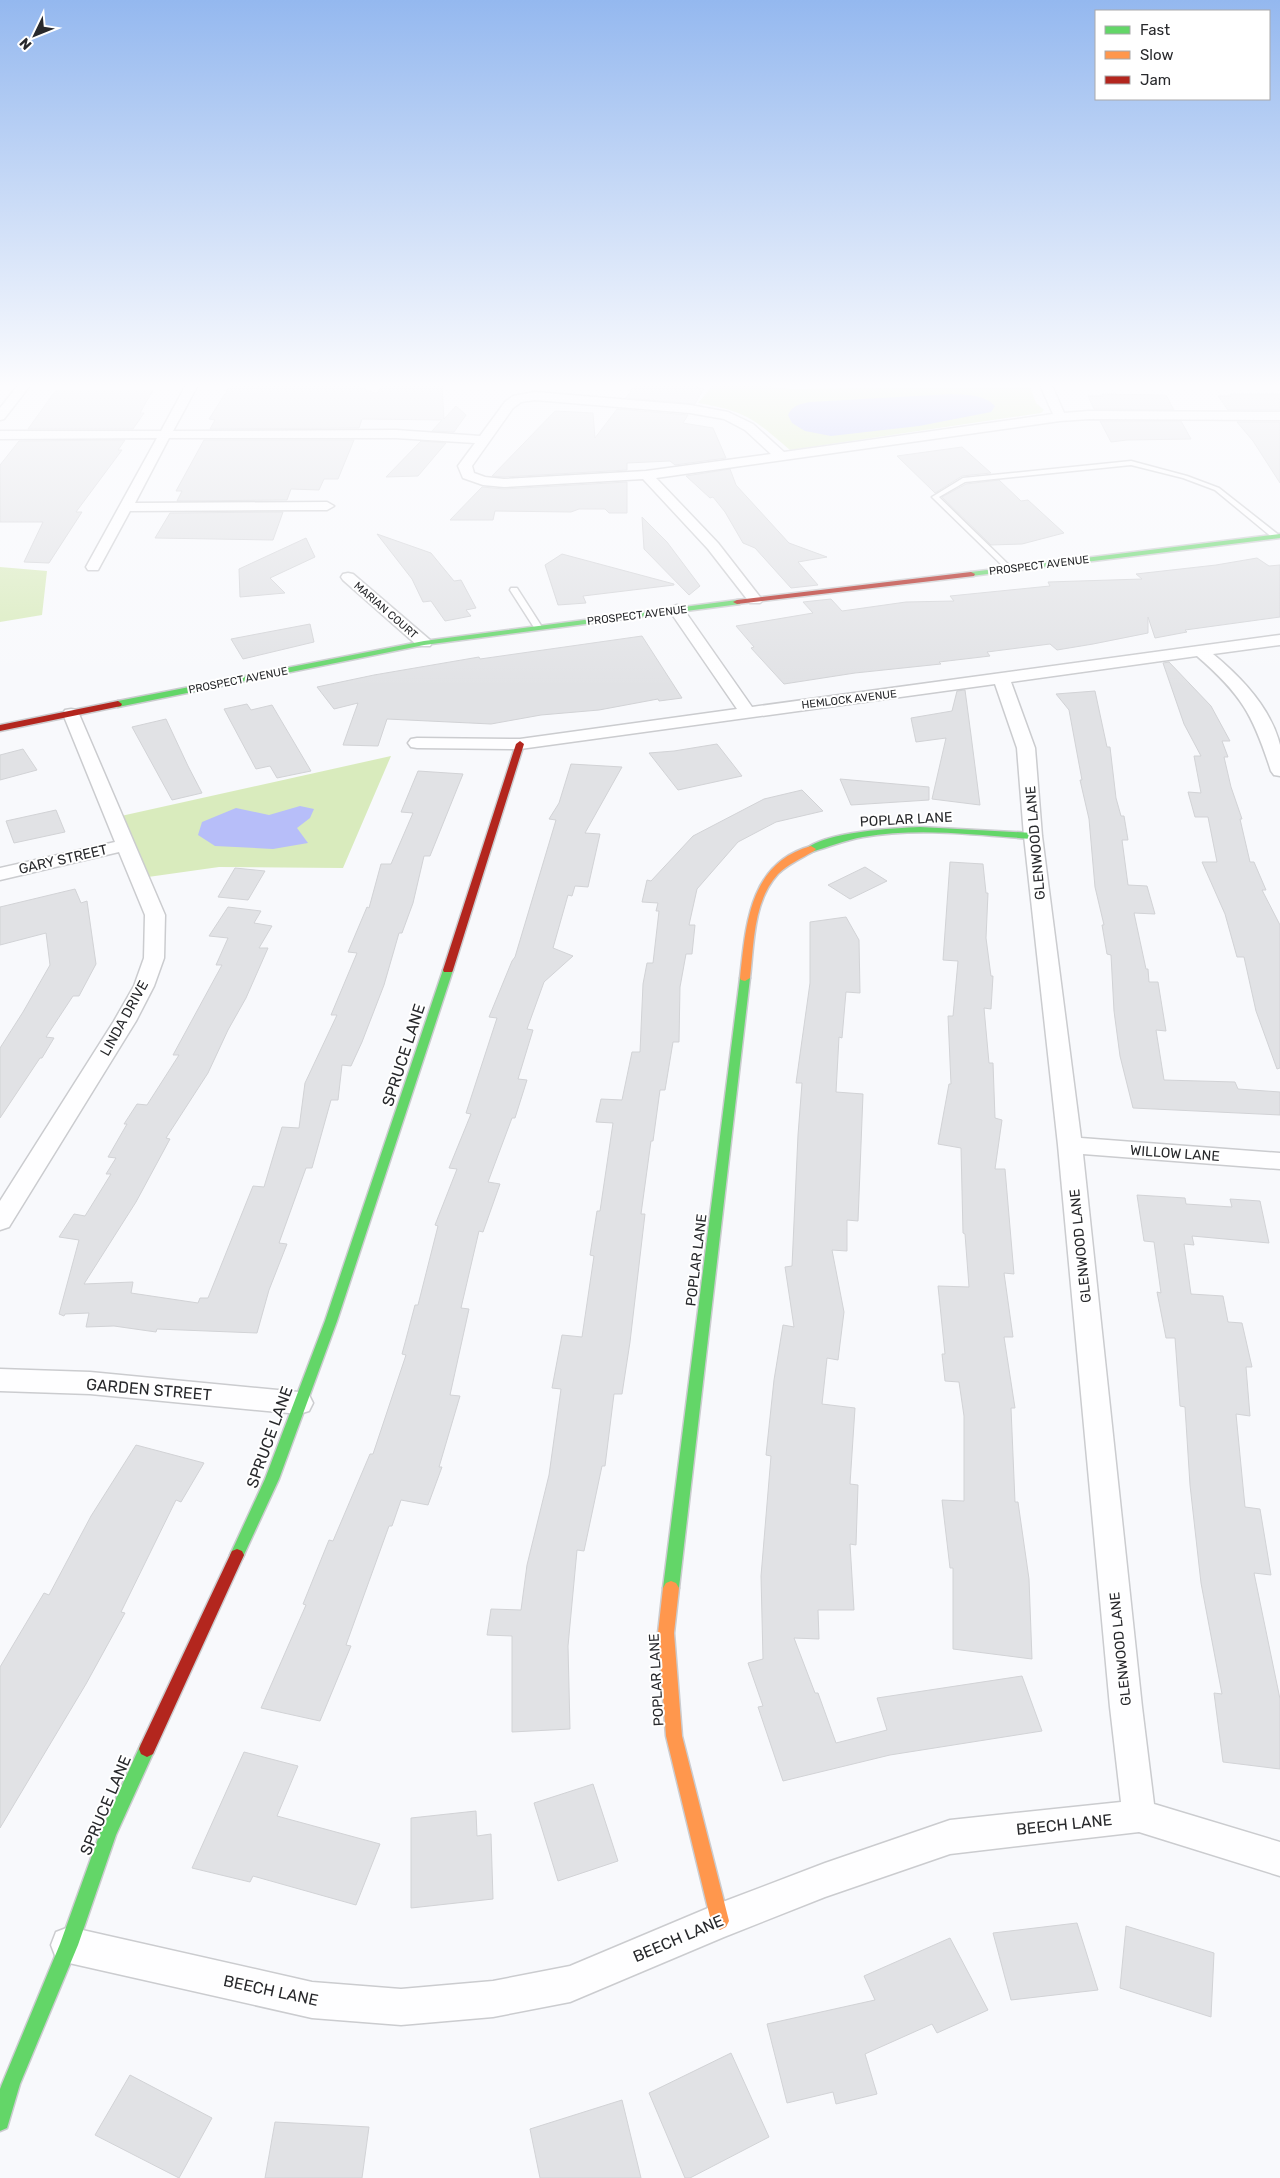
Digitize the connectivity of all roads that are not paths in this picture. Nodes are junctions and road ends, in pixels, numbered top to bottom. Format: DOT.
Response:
graph roads {
  1 [pos="138,485"];
  2 [pos="655,485"];
  3 [pos="955,485"];
  4 [pos="1205,485"];
  5 [pos="327,506"];
  6 [pos="126,507"];
  7 [pos="1278,536"];
  8 [pos="93,567"];
  9 [pos="1008,569"];
  10 [pos="348,577"];
  11 [pos="514,590"];
  12 [pos="755,600"];
  13 [pos="677,610"];
  14 [pos="538,627"];
  15 [pos="1280,640"];
  16 [pos="424,643"];
  17 [pos="1200,651"];
  18 [pos="1002,680"];
  19 [pos="747,712"];
  20 [pos="71,714"];
  21 [pos="0,728"];
  22 [pos="417,743"];
  23 [pos="520,744"];
  24 [pos="1280,771"];
  25 [pos="1033,836"];
  26 [pos="127,845"];
  27 [pos="0,874"];
  28 [pos="1070,1145"];
  29 [pos="1280,1161"];
  30 [pos="0,1221"];
  31 [pos="0,1380"];
  32 [pos="298,1402"];
  33 [pos="1139,1816"];
  34 [pos="1280,1859"];
  35 [pos="720,1920"];
  36 [pos="69,1945"];
  37 [pos="0,2121"];
  1 -- 6 [label="street"];
  2 -- 12 [label="street"];
  3 -- 9 [label="lane"];
  4 -- 7 [label="lane"];
  5 -- 6 [label="street"];
  6 -- 8 [label="street"];
  7 -- 9 [label="street, PROSPECT AVENUE"];
  9 -- 12 [label="street, PROSPECT AVENUE"];
  10 -- 16 [label="street, MARIAN COURT"];
  11 -- 14 [label="lane"];
  12 -- 13 [label="street, PROSPECT AVENUE"];
  13 -- 14 [label="street, PROSPECT AVENUE"];
  13 -- 19 [label="street"];
  14 -- 16 [label="street, PROSPECT AVENUE"];
  15 -- 17 [label="street, HEMLOCK AVENUE"];
  16 -- 20 [label="street, PROSPECT AVENUE"];
  17 -- 18 [label="street, HEMLOCK AVENUE"];
  17 -- 24 [label="street"];
  18 -- 19 [label="street, HEMLOCK AVENUE"];
  18 -- 25 [label="street, GLENWOOD LANE"];
  19 -- 23 [label="street, HEMLOCK AVENUE"];
  20 -- 21 [label="street, PROSPECT AVENUE"];
  20 -- 26 [label="street, LINDA DRIVE"];
  22 -- 23 [label="street, HEMLOCK AVENUE"];
  23 -- 32 [label="street, SPRUCE LANE"];
  25 -- 28 [label="street, GLENWOOD LANE"];
  25 -- 35 [label="street, POPLAR LANE"];
  26 -- 27 [label="street, GARY STREET"];
  26 -- 30 [label="street, LINDA DRIVE"];
  28 -- 29 [label="street, WILLOW LANE"];
  28 -- 33 [label="street, GLENWOOD LANE"];
  31 -- 32 [label="street, GARDEN STREET"];
  32 -- 36 [label="street, SPRUCE LANE"];
  33 -- 34 [label="street, BEECH LANE"];
  33 -- 35 [label="street, BEECH LANE"];
  35 -- 36 [label="street, BEECH LANE"];
  36 -- 37 [label="street, SPRUCE LANE"];
}
